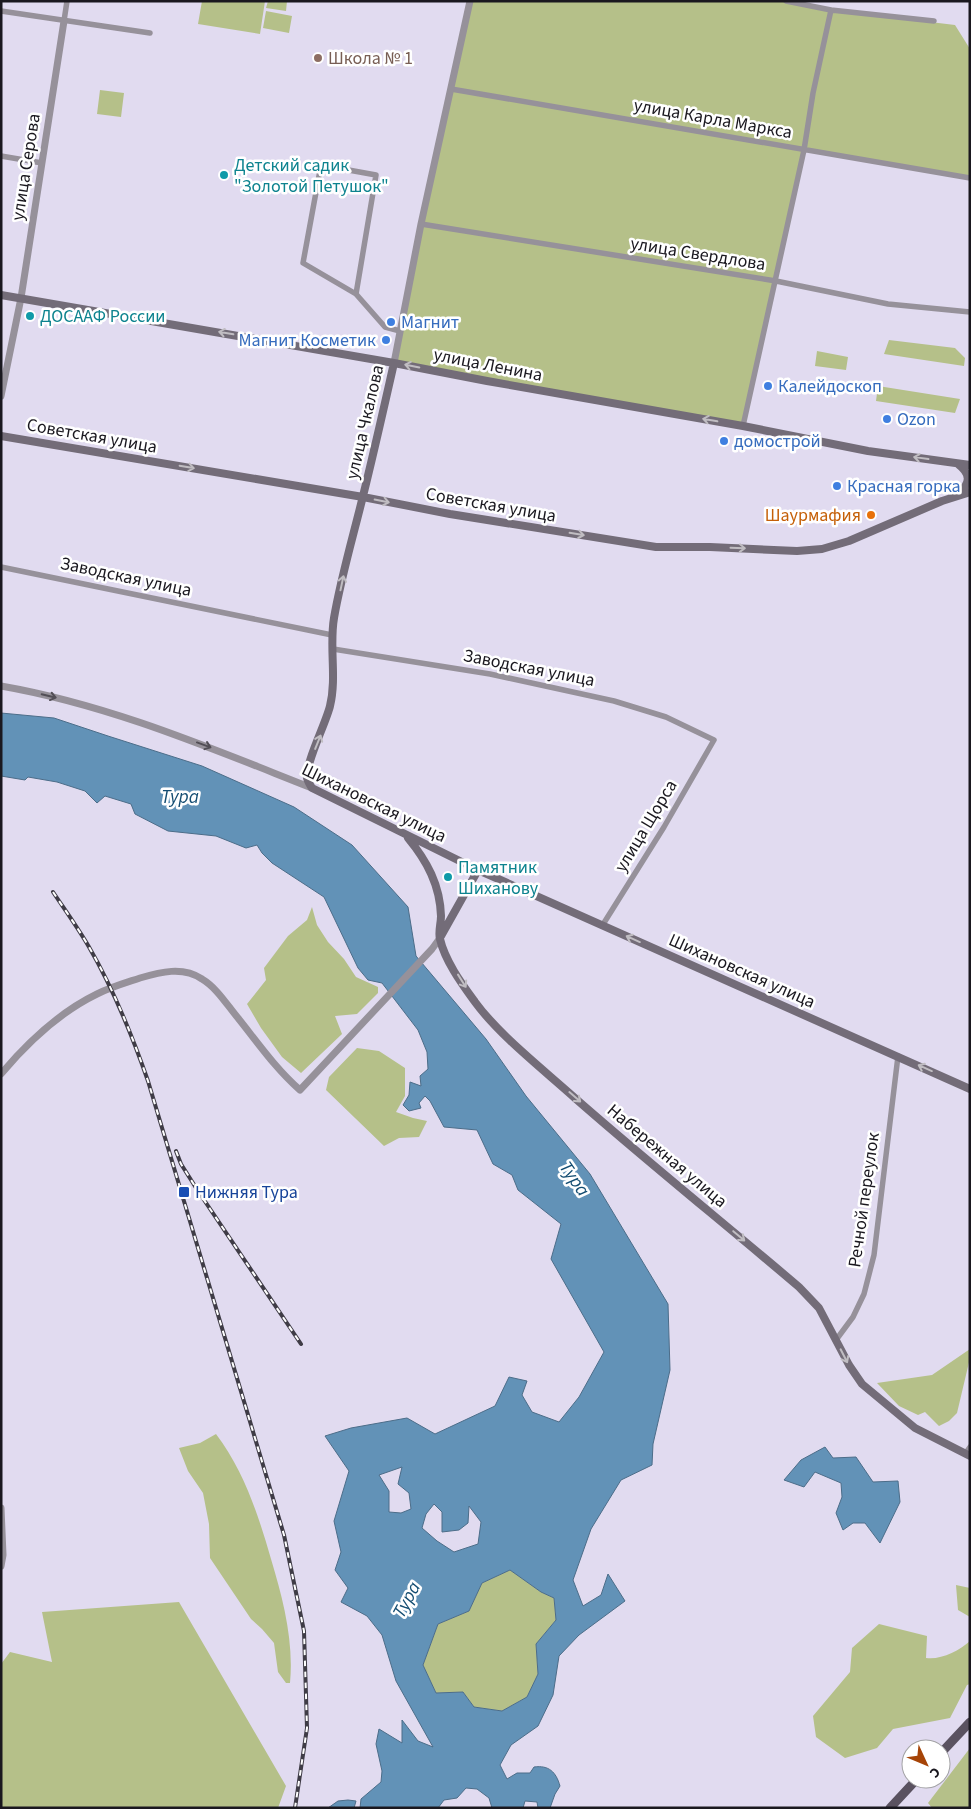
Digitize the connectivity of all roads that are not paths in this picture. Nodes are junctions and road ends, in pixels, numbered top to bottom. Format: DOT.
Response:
graph roads {
  1 [pos="67,1"];
  2 [pos="470,1"];
  3 [pos="786,1"];
  4 [pos="831,10"];
  5 [pos="1,11"];
  6 [pos="64,21"];
  7 [pos="934,21"];
  8 [pos="150,33"];
  9 [pos="451,89"];
  10 [pos="804,150"];
  11 [pos="1,156"];
  12 [pos="42,163"];
  13 [pos="970,178"];
  14 [pos="421,224"];
  15 [pos="776,282"];
  16 [pos="356,294"];
  17 [pos="1,295"];
  18 [pos="21,298"];
  19 [pos="970,312"];
  20 [pos="400,331"];
  21 [pos="394,363"];
  22 [pos="1,396"];
  23 [pos="743,426"];
  24 [pos="1,436"];
  25 [pos="957,463"];
  26 [pos="970,465"];
  27 [pos="970,492"];
  28 [pos="363,497"];
  29 [pos="954,497"];
  30 [pos="1,567"];
  31 [pos="332,635"];
  32 [pos="333,649"];
  33 [pos="1,686"];
  34 [pos="714,740"];
  35 [pos="312,788"];
  36 [pos="405,834"];
  37 [pos="478,870"];
  38 [pos="602,926"];
  39 [pos="440,938"];
  40 [pos="898,1056"];
  41 [pos="1,1074"];
  42 [pos="970,1088"];
  43 [pos="836,1340"];
  44 [pos="968,1452"];
  45 [pos="1,1508"];
  46 [pos="1,1566"];
  47 [pos="970,1722"];
  48 [pos="951,1742"];
  49 [pos="908,1789"];
  50 [pos="890,1808"];
  1 -- 6 [label="street, улица Серова"];
  2 -- 9 [label="street, улица Чкалова"];
  3 -- 4 [label="street"];
  4 -- 7 [label="street"];
  4 -- 10 [label="street"];
  5 -- 6 [label="street"];
  6 -- 8 [label="street"];
  6 -- 12 [label="street, улица Серова"];
  9 -- 10 [label="street, улица Карла Маркса"];
  9 -- 14 [label="street, улица Чкалова"];
  10 -- 13 [label="street, улица Карла Маркса"];
  10 -- 15 [label="street"];
  11 -- 12 [label="street"];
  12 -- 18 [label="street, улица Серова"];
  14 -- 15 [label="street, улица Свердлова"];
  14 -- 20 [label="street, улица Чкалова"];
  15 -- 19 [label="street, улица Свердлова"];
  15 -- 23 [label="street"];
  16 -- 16 [label="street"];
  16 -- 20 [label="street"];
  17 -- 18 [label="main road, улица Ленина"];
  21 -- 18 [label="main road, улица Ленина, one-way"];
  18 -- 22 [label="street, улица Серова"];
  20 -- 21 [label="street, улица Чкалова"];
  23 -- 21 [label="main road, улица Ленина, one-way"];
  21 -- 28 [label="main road, улица Чкалова"];
  25 -- 23 [label="main road, улица Ленина, one-way"];
  24 -- 28 [label="main road, Советская улица, one-way"];
  25 -- 26 [label="main road, улица Ленина"];
  25 -- 29 [label="main road"];
  27 -- 29 [label="main road, Советская улица"];
  28 -- 29 [label="main road, Советская улица, one-way"];
  31 -- 28 [label="main road, улица Чкалова, one-way"];
  30 -- 31 [label="street, Заводская улица"];
  31 -- 32 [label="main road, улица Чкалова"];
  32 -- 34 [label="street, Заводская улица"];
  35 -- 32 [label="main road, улица Чкалова, one-way"];
  33 -- 35 [label="street, Шихановская улица, one-way"];
  34 -- 38 [label="street, улица Щорса"];
  35 -- 36 [label="main road, Шихановская улица"];
  36 -- 37 [label="main road, Шихановская улица"];
  36 -- 39 [label="main road, Набережная улица"];
  37 -- 38 [label="main road, Шихановская улица"];
  37 -- 39 [label="main road"];
  40 -- 38 [label="main road, Шихановская улица, one-way"];
  39 -- 41 [label="street"];
  39 -- 43 [label="main road, Набережная улица, one-way"];
  42 -- 40 [label="main road, Шихановская улица, one-way"];
  40 -- 43 [label="street, Речной переулок"];
  43 -- 44 [label="main road, Набережная улица, one-way"];
  45 -- 46 [label="street"];
  47 -- 48 [label="main road"];
  49 -- 50 [label="main road"];
}
